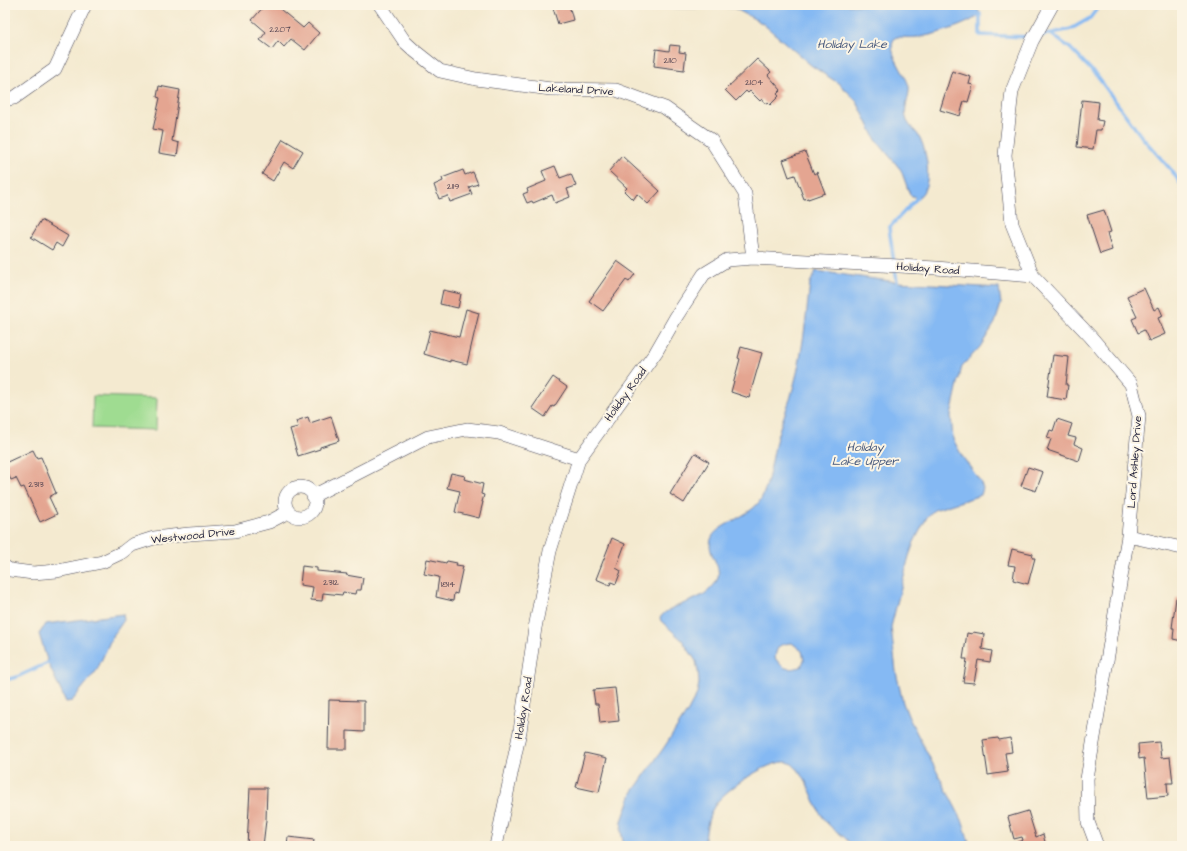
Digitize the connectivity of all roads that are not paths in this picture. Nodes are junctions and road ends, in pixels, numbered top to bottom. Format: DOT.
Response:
graph roads {
  1 [pos="85,5"];
  2 [pos="380,5"];
  3 [pos="1052,5"];
  4 [pos="5,100"];
  5 [pos="754,258"];
  6 [pos="1033,276"];
  7 [pos="579,459"];
  8 [pos="313,496"];
  9 [pos="288,512"];
  10 [pos="1128,536"];
  11 [pos="1182,548"];
  12 [pos="5,567"];
  13 [pos="496,846"];
  14 [pos="1097,846"];
  1 -- 4 [label="street"];
  2 -- 5 [label="street, Lakeland Drive"];
  3 -- 6 [label="street, Lord Ashley Drive"];
  5 -- 6 [label="street, Holiday Road"];
  5 -- 7 [label="street, Holiday Road"];
  6 -- 10 [label="street, Lord Ashley Drive"];
  7 -- 8 [label="street"];
  7 -- 13 [label="street, Holiday Road"];
  8 -- 9 [label="street"];
  8 -- 9 [label="street"];
  9 -- 12 [label="street, Westwood Drive"];
  10 -- 11 [label="street"];
  10 -- 14 [label="street, Lord Ashley Drive"];
}
